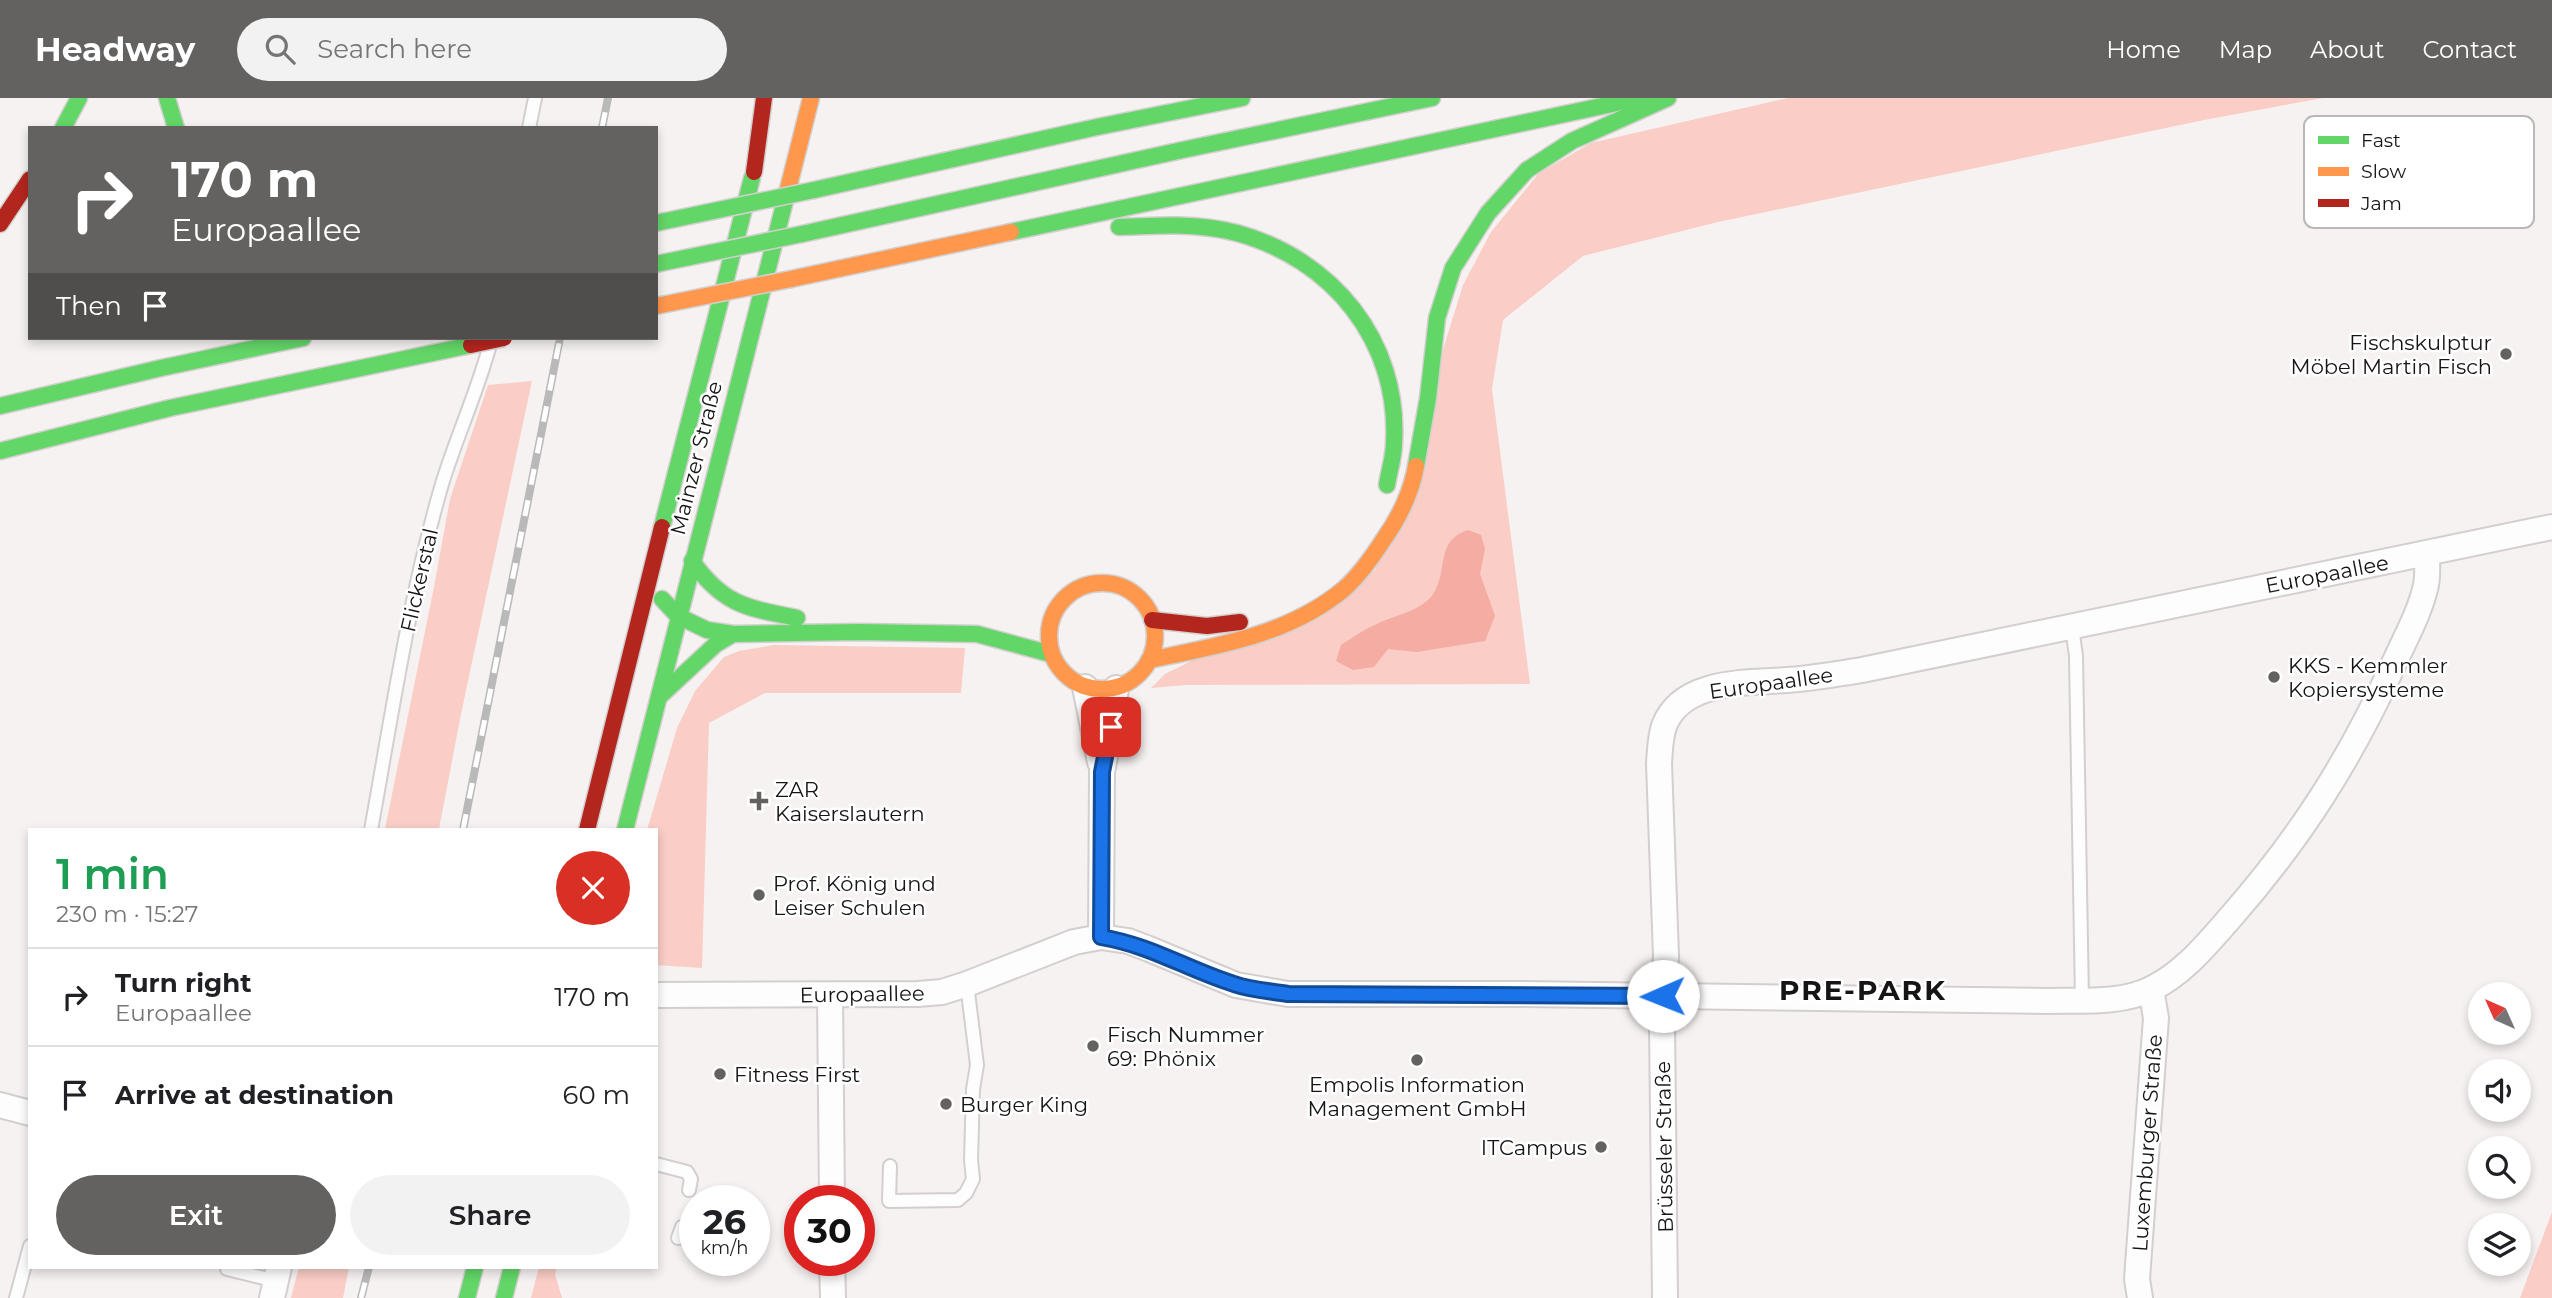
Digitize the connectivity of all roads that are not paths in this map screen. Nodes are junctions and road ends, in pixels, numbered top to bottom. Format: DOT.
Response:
graph roads {
  1 [pos="79,98"];
  2 [pos="167,98"];
  3 [pos="535,98"];
  4 [pos="764,98"];
  5 [pos="776,98"];
  6 [pos="811,98"];
  7 [pos="1180,98"];
  8 [pos="1242,98"];
  9 [pos="1433,98"];
  10 [pos="1640,98"];
  11 [pos="1668,98"];
  12 [pos="1129,121"];
  13 [pos="64,126"];
  14 [pos="175,126"];
  15 [pos="529,126"];
  16 [pos="754,172"];
  17 [pos="28,182"];
  18 [pos="658,223"];
  19 [pos="0,224"];
  20 [pos="1030,229"];
  21 [pos="658,264"];
  22 [pos="658,306"];
  23 [pos="294,340"];
  24 [pos="491,340"];
  25 [pos="495,340"];
  26 [pos="121,361"];
  27 [pos="8,404"];
  28 [pos="0,451"];
  29 [pos="1381,505"];
  30 [pos="2552,527"];
  31 [pos="2427,554"];
  32 [pos="691,561"];
  33 [pos="649,574"];
  34 [pos="678,616"];
  35 [pos="1255,617"];
  36 [pos="1153,620"];
  37 [pos="1014,626"];
  38 [pos="2072,627"];
  39 [pos="859,632"];
  40 [pos="733,634"];
  41 [pos="977,634"];
  42 [pos="1051,654"];
  43 [pos="1149,660"];
  44 [pos="1085,687"];
  45 [pos="1115,688"];
  46 [pos="659,697"];
  47 [pos="1102,772"];
  48 [pos="371,828"];
  49 [pos="587,828"];
  50 [pos="626,828"];
  51 [pos="1101,937"];
  52 [pos="967,984"];
  53 [pos="2151,989"];
  54 [pos="658,995"];
  55 [pos="830,995"];
  56 [pos="1663,996"];
  57 [pos="2082,1000"];
  58 [pos="0,1105"];
  59 [pos="28,1112"];
  60 [pos="658,1165"];
  61 [pos="890,1166"];
  62 [pos="690,1185"];
  63 [pos="832,1185"];
  64 [pos="28,1253"];
  65 [pos="227,1269"];
  66 [pos="474,1269"];
  67 [pos="511,1269"];
  68 [pos="832,1276"];
  69 [pos="275,1282"];
  70 [pos="16,1298"];
  71 [pos="467,1298"];
  72 [pos="504,1298"];
  73 [pos="832,1298"];
  74 [pos="1665,1298"];
  75 [pos="2140,1298"];
  1 -- 13 [label="main road"];
  2 -- 14 [label="main road"];
  3 -- 15 [label="lane"];
  4 -- 16 [label="main road"];
  5 -- 16 [label="main road"];
  6 -- 32 [label="main road, Mainzer Straße"];
  7 -- 12 [label="main road"];
  8 -- 12 [label="main road"];
  9 -- 21 [label="main road, bridge"];
  10 -- 20 [label="main road"];
  11 -- 43 [label="main road"];
  12 -- 18 [label="main road, bridge"];
  16 -- 33 [label="main road, Mainzer Straße"];
  17 -- 19 [label="main road"];
  20 -- 22 [label="main road, bridge"];
  20 -- 29 [label="main road"];
  23 -- 27 [label="main road"];
  24 -- 48 [label="lane, Flickerstal"];
  25 -- 28 [label="main road, bridge"];
  26 -- 27 [label="main road"];
  30 -- 31 [label="street, Europaallee"];
  31 -- 38 [label="street, Europaallee"];
  31 -- 53 [label="street"];
  32 -- 34 [label="main road, Mainzer Straße"];
  32 -- 39 [label="main road"];
  33 -- 34 [label="main road"];
  33 -- 49 [label="main road, Mainzer Straße"];
  34 -- 40 [label="main road"];
  34 -- 46 [label="main road, Mainzer Straße"];
  35 -- 36 [label="main road"];
  36 -- 42 [label="main road"];
  36 -- 43 [label="main road"];
  37 -- 41 [label="main road"];
  38 -- 56 [label="street, Europaallee"];
  38 -- 57 [label="lane"];
  39 -- 40 [label="main road"];
  39 -- 41 [label="main road"];
  40 -- 46 [label="main road"];
  41 -- 42 [label="main road"];
  42 -- 44 [label="main road"];
  43 -- 45 [label="main road"];
  44 -- 45 [label="main road"];
  44 -- 47 [label="street"];
  45 -- 47 [label="street"];
  46 -- 50 [label="main road, Mainzer Straße"];
  47 -- 51 [label="street"];
  51 -- 52 [label="street, Europaallee"];
  51 -- 56 [label="street, Europaallee"];
  52 -- 55 [label="street, Europaallee"];
  52 -- 61 [label="lane"];
  53 -- 57 [label="street"];
  53 -- 75 [label="street, Luxemburger Straße"];
  54 -- 55 [label="street, Europaallee"];
  55 -- 63 [label="street"];
  56 -- 57 [label="street"];
  56 -- 74 [label="street, Brüsseler Straße"];
  58 -- 59 [label="street"];
  60 -- 62 [label="lane"];
  64 -- 70 [label="lane"];
  65 -- 69 [label="lane"];
  66 -- 71 [label="main road"];
  67 -- 72 [label="main road"];
  68 -- 73 [label="street"];
}
